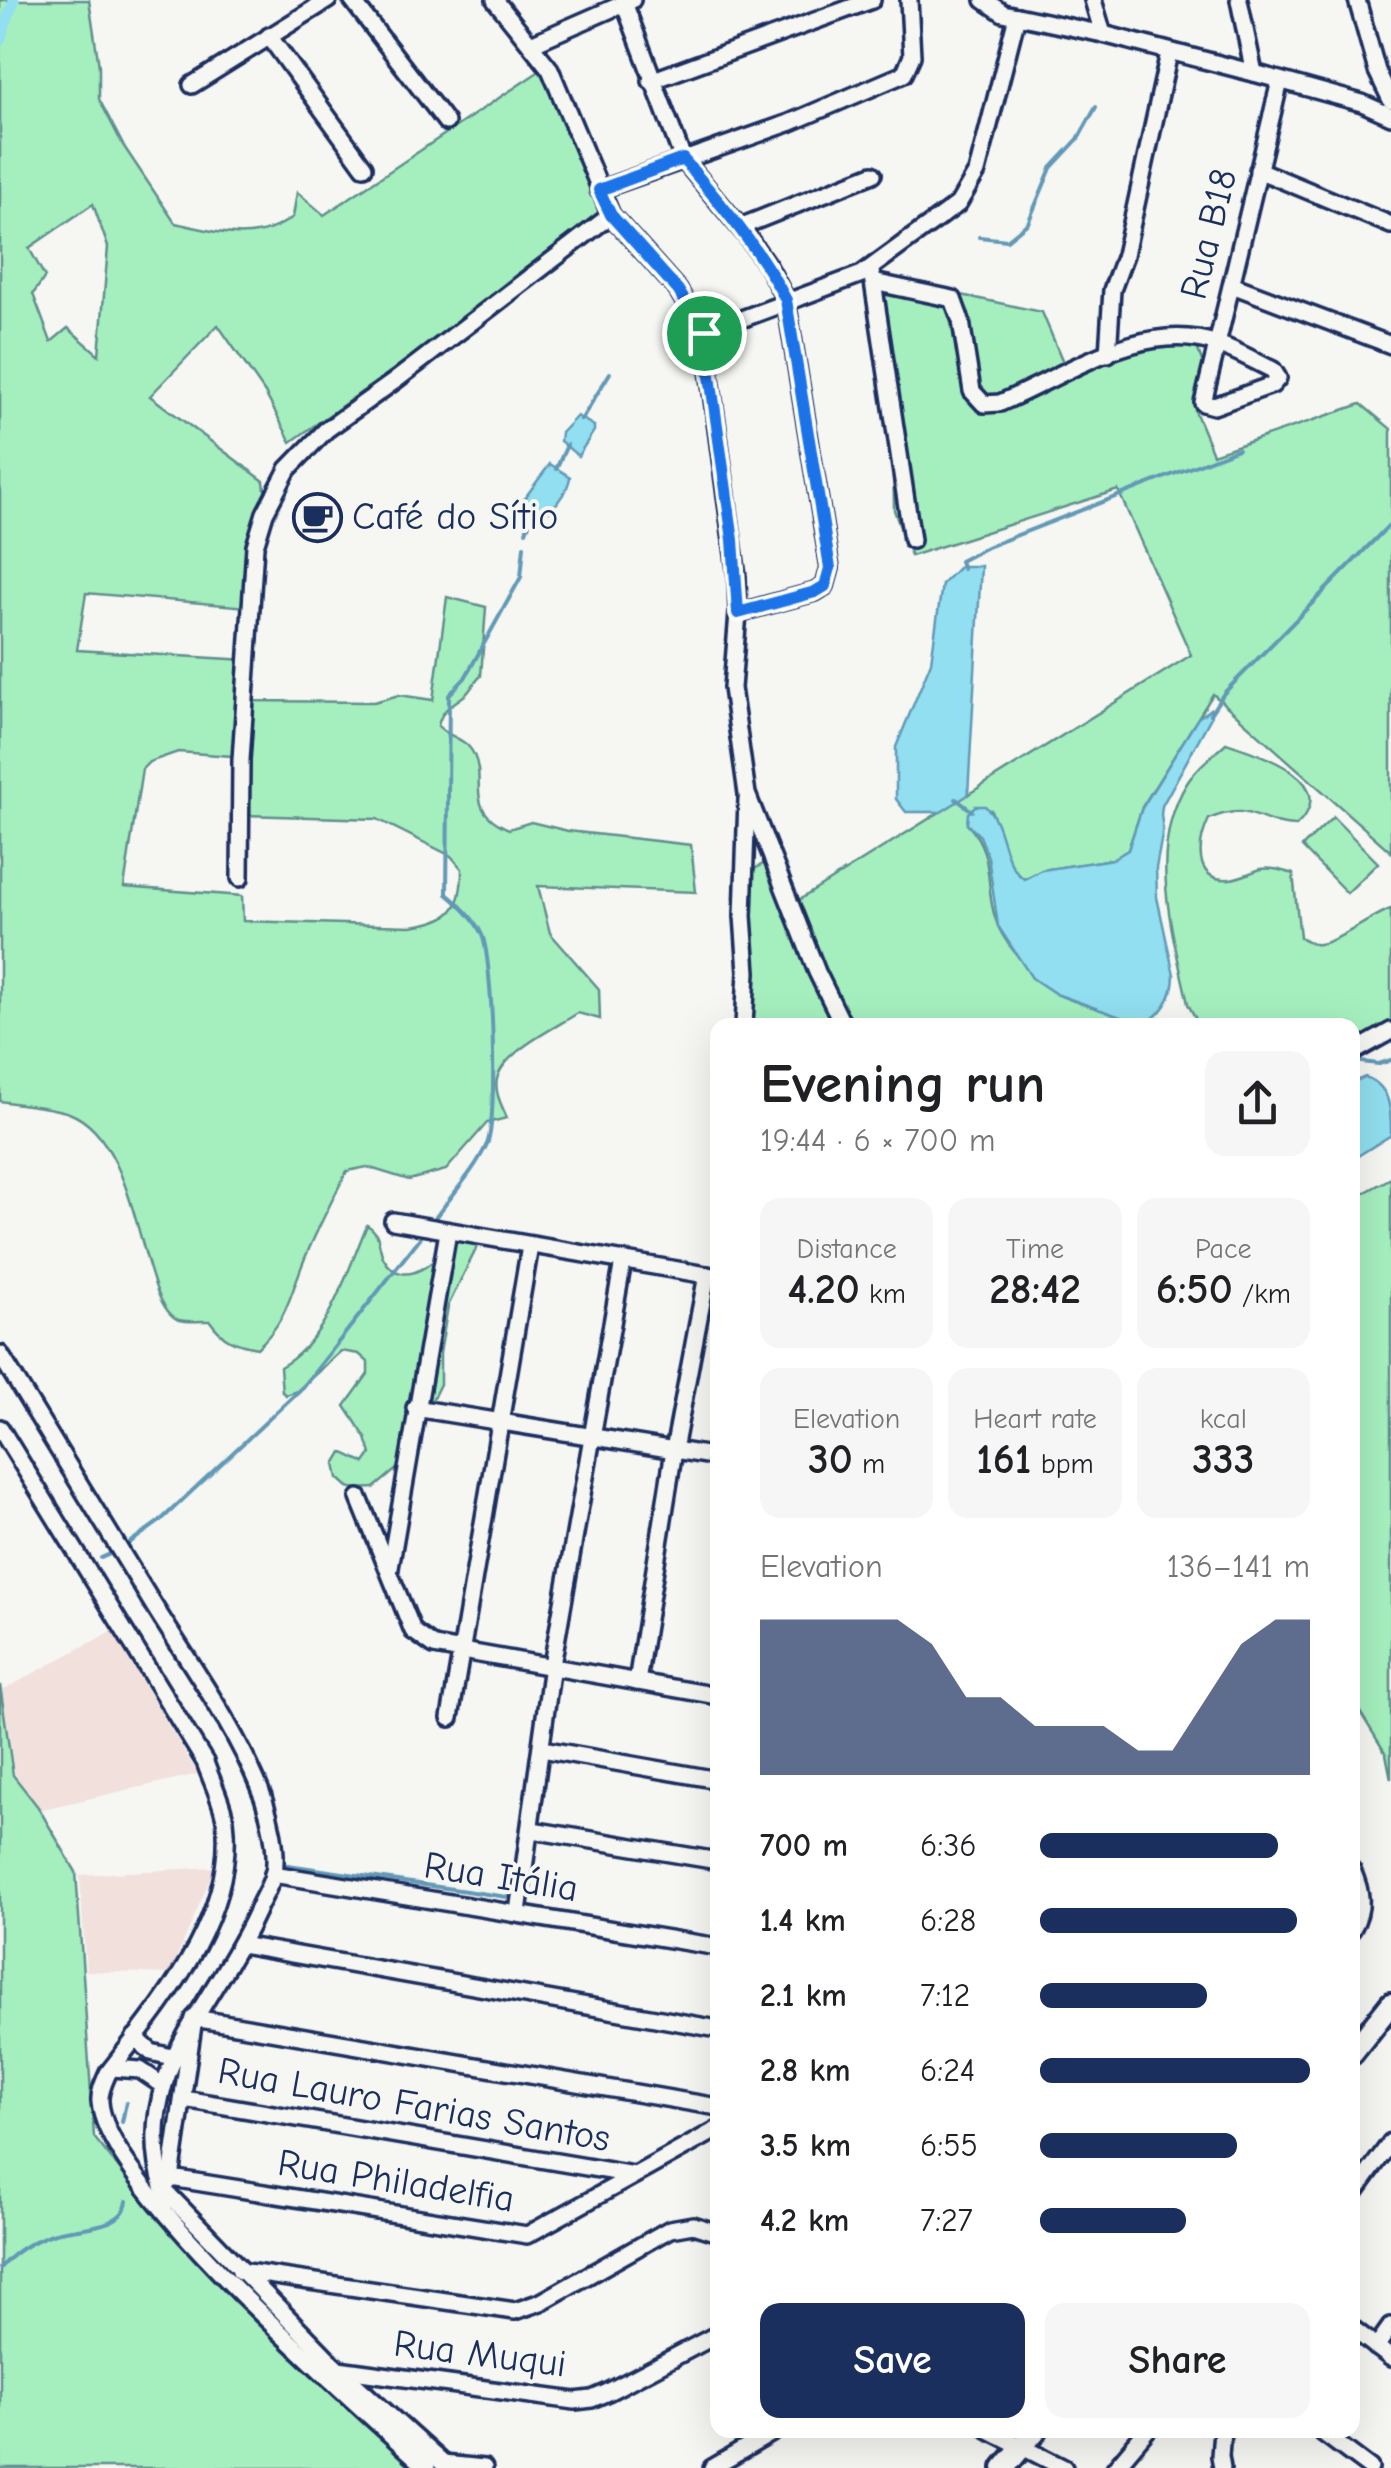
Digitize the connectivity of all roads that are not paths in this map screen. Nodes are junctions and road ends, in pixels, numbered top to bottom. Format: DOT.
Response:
graph roads {
  1 [pos="328,0"];
  2 [pos="352,0"];
  3 [pos="495,0"];
  4 [pos="872,0"];
  5 [pos="909,0"];
  6 [pos="984,0"];
  7 [pos="1093,0"];
  8 [pos="1240,0"];
  9 [pos="1357,0"];
  10 [pos="619,2"];
  11 [pos="1017,16"];
  12 [pos="1104,34"];
  13 [pos="268,36"];
  14 [pos="531,44"];
  15 [pos="1169,53"];
  16 [pos="1254,73"];
  17 [pos="651,80"];
  18 [pos="1280,81"];
  19 [pos="192,85"];
  20 [pos="1391,100"];
  21 [pos="1391,116"];
  22 [pos="446,122"];
  23 [pos="683,159"];
  24 [pos="364,167"];
  25 [pos="1258,170"];
  26 [pos="873,174"];
  27 [pos="599,190"];
  28 [pos="611,215"];
  29 [pos="1391,224"];
  30 [pos="740,227"];
  31 [pos="872,274"];
  32 [pos="1232,285"];
  33 [pos="786,300"];
  34 [pos="704,333"];
  35 [pos="1215,343"];
  36 [pos="1391,346"];
  37 [pos="1108,354"];
  38 [pos="912,540"];
  39 [pos="738,613"];
  40 [pos="747,794"];
  41 [pos="240,878"];
  42 [pos="744,1018"];
  43 [pos="840,1018"];
  44 [pos="1391,1031"];
  45 [pos="1360,1048"];
  46 [pos="393,1221"];
  47 [pos="441,1231"];
  48 [pos="530,1246"];
  49 [pos="623,1260"];
  50 [pos="710,1276"];
  51 [pos="710,1285"];
  52 [pos="0,1354"];
  53 [pos="415,1408"];
  54 [pos="500,1422"];
  55 [pos="0,1428"];
  56 [pos="594,1438"];
  57 [pos="674,1450"];
  58 [pos="710,1457"];
  59 [pos="359,1498"];
  60 [pos="389,1572"];
  61 [pos="461,1651"];
  62 [pos="552,1665"];
  63 [pos="638,1682"];
  64 [pos="710,1695"];
  65 [pos="450,1718"];
  66 [pos="542,1749"];
  67 [pos="710,1779"];
  68 [pos="532,1830"];
  69 [pos="710,1860"];
  70 [pos="274,1866"];
  71 [pos="518,1912"];
  72 [pos="242,1944"];
  73 [pos="710,1946"];
  74 [pos="1391,2004"];
  75 [pos="194,2018"];
  76 [pos="710,2028"];
  77 [pos="135,2036"];
  78 [pos="1360,2042"];
  79 [pos="172,2057"];
  80 [pos="112,2068"];
  81 [pos="162,2085"];
  82 [pos="184,2099"];
  83 [pos="710,2106"];
  84 [pos="710,2133"];
  85 [pos="1391,2142"];
  86 [pos="634,2175"];
  87 [pos="168,2184"];
  88 [pos="1360,2185"];
  89 [pos="710,2231"];
  90 [pos="240,2272"];
  91 [pos="1391,2326"];
  92 [pos="1360,2334"];
  93 [pos="710,2338"];
  94 [pos="1376,2347"];
  95 [pos="1391,2358"];
  96 [pos="338,2368"];
  97 [pos="763,2438"];
  98 [pos="1003,2438"];
  99 [pos="1029,2438"];
  100 [pos="1140,2438"];
  101 [pos="1221,2438"];
  102 [pos="1331,2438"];
  103 [pos="1021,2448"];
  104 [pos="439,2467"];
  105 [pos="484,2468"];
  106 [pos="712,2468"];
  107 [pos="1004,2468"];
  108 [pos="1064,2468"];
  109 [pos="1115,2468"];
  110 [pos="1222,2468"];
  111 [pos="1370,2468"];
  1 -- 13 [label="street"];
  2 -- 22 [label="street"];
  3 -- 14 [label="street"];
  4 -- 17 [label="street"];
  5 -- 23 [label="street"];
  6 -- 11 [label="street"];
  7 -- 12 [label="street"];
  8 -- 16 [label="street"];
  9 -- 20 [label="street"];
  10 -- 14 [label="street"];
  10 -- 17 [label="street"];
  11 -- 12 [label="street"];
  11 -- 31 [label="street"];
  12 -- 15 [label="street"];
  13 -- 19 [label="street"];
  13 -- 24 [label="street"];
  14 -- 27 [label="street"];
  15 -- 16 [label="street"];
  15 -- 37 [label="street, Rua B18"];
  16 -- 18 [label="street"];
  17 -- 23 [label="street"];
  18 -- 21 [label="street"];
  18 -- 25 [label="street, Rua B18"];
  23 -- 27 [label="street"];
  23 -- 30 [label="street"];
  25 -- 29 [label="street"];
  25 -- 32 [label="street, Rua B18"];
  26 -- 30 [label="street"];
  27 -- 28 [label="street"];
  28 -- 34 [label="street"];
  28 -- 41 [label="street"];
  30 -- 33 [label="street"];
  31 -- 33 [label="street"];
  31 -- 37 [label="street"];
  31 -- 38 [label="street"];
  32 -- 35 [label="street, Rua B18"];
  32 -- 36 [label="street"];
  33 -- 34 [label="street"];
  33 -- 39 [label="street"];
  34 -- 39 [label="street"];
  35 -- 35 [label="street, Rua B18"];
  35 -- 37 [label="street"];
  39 -- 40 [label="street"];
  40 -- 42 [label="street"];
  40 -- 43 [label="street"];
  44 -- 45 [label="street"];
  46 -- 47 [label="street"];
  47 -- 48 [label="street"];
  47 -- 53 [label="street"];
  48 -- 49 [label="street"];
  48 -- 54 [label="street"];
  49 -- 50 [label="street"];
  49 -- 56 [label="street"];
  51 -- 57 [label="street"];
  52 -- 70 [label="street"];
  53 -- 54 [label="street"];
  53 -- 60 [label="street"];
  54 -- 56 [label="street"];
  54 -- 61 [label="street"];
  55 -- 77 [label="street"];
  56 -- 57 [label="street"];
  56 -- 62 [label="street"];
  57 -- 58 [label="street"];
  57 -- 63 [label="street"];
  59 -- 60 [label="street"];
  60 -- 61 [label="street"];
  61 -- 62 [label="street"];
  61 -- 65 [label="street"];
  62 -- 63 [label="street"];
  62 -- 66 [label="street"];
  63 -- 64 [label="street"];
  66 -- 67 [label="street"];
  66 -- 68 [label="street"];
  68 -- 69 [label="street"];
  68 -- 71 [label="street"];
  70 -- 71 [label="street, Rua Itália"];
  70 -- 72 [label="street"];
  71 -- 73 [label="street, Rua Itália"];
  72 -- 75 [label="street"];
  72 -- 76 [label="street"];
  74 -- 78 [label="main road"];
  75 -- 79 [label="street"];
  75 -- 82 [label="street"];
  75 -- 83 [label="street"];
  77 -- 79 [label="street"];
  77 -- 80 [label="street"];
  79 -- 81 [label="street"];
  80 -- 81 [label="street"];
  80 -- 104 [label="street"];
  81 -- 87 [label="street"];
  82 -- 86 [label="street, Rua Lauro Farias Santos"];
  82 -- 87 [label="street"];
  84 -- 86 [label="street, Rua Philadelfia"];
  85 -- 88 [label="street"];
  86 -- 87 [label="street, Rua Philadelfia"];
  87 -- 90 [label="street"];
  89 -- 90 [label="street"];
  90 -- 96 [label="street"];
  91 -- 94 [label="street"];
  92 -- 94 [label="street"];
  93 -- 96 [label="street, Rua Muqui"];
  94 -- 95 [label="street"];
  96 -- 104 [label="street"];
  97 -- 106 [label="street"];
  98 -- 103 [label="street"];
  99 -- 103 [label="main road"];
  100 -- 109 [label="street"];
  101 -- 110 [label="street"];
  102 -- 111 [label="street"];
  103 -- 107 [label="main road"];
  103 -- 108 [label="street"];
  104 -- 105 [label="street"];
}
